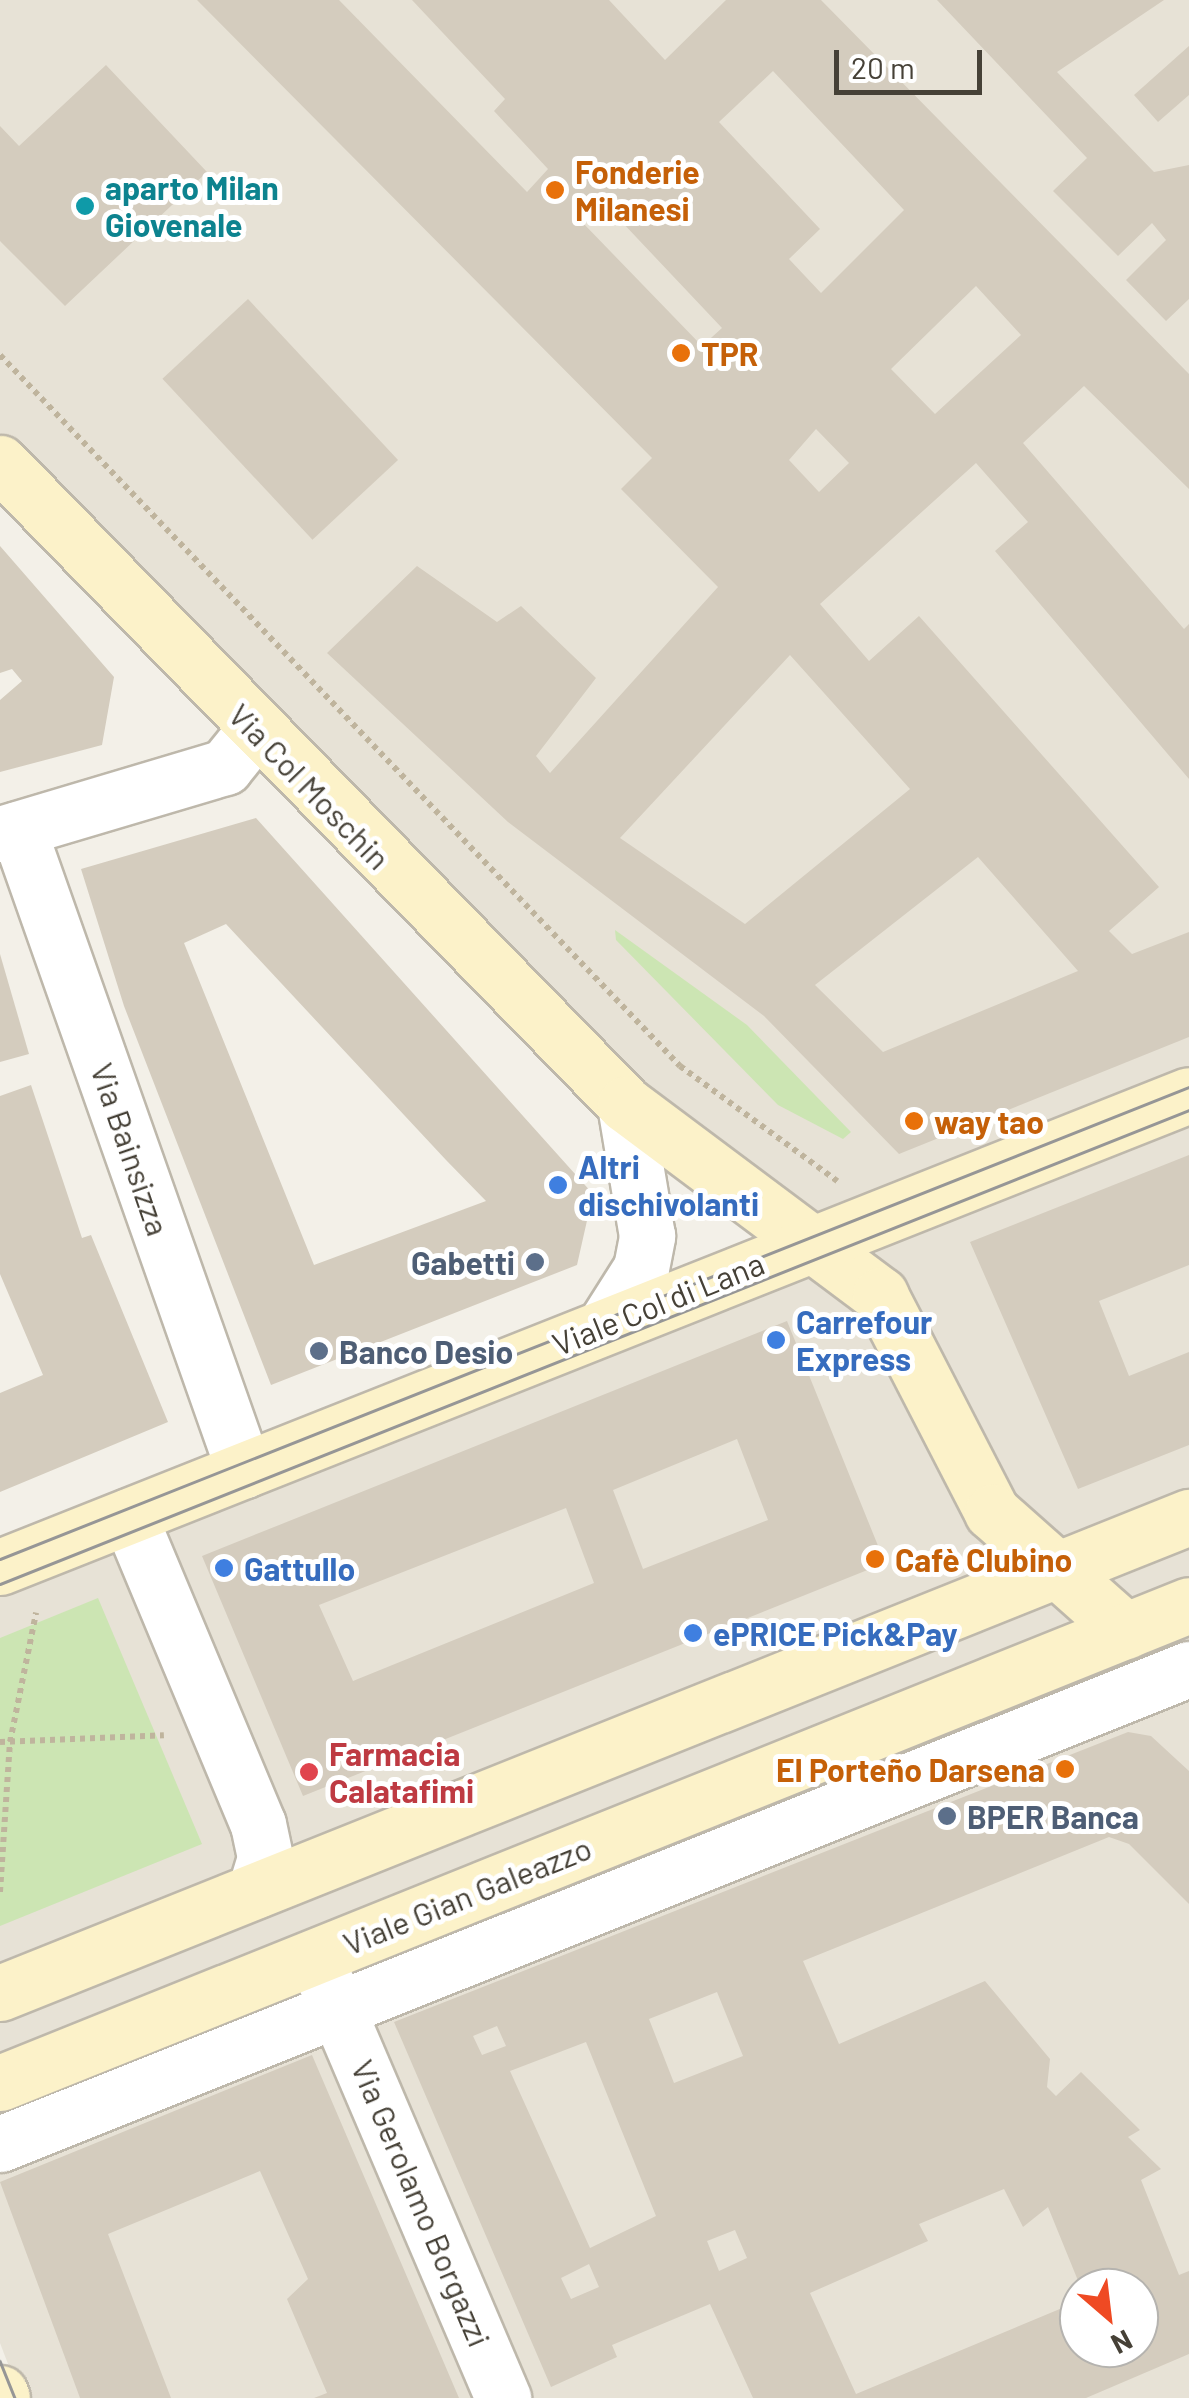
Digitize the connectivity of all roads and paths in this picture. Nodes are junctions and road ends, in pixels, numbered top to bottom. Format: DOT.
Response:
graph roads {
  1 [pos="0,354"];
  2 [pos="0,463"];
  3 [pos="254,731"];
  4 [pos="9,832"];
  5 [pos="1189,1095"];
  6 [pos="625,1104"];
  7 [pos="890,1212"];
  8 [pos="810,1243"];
  9 [pos="605,1325"];
  10 [pos="244,1470"];
  11 [pos="129,1516"];
  12 [pos="1189,1517"];
  13 [pos="0,1567"];
  14 [pos="1056,1570"];
  15 [pos="1189,1605"];
  16 [pos="36,1613"];
  17 [pos="1126,1631"];
  18 [pos="1182,1682"];
  19 [pos="173,1734"];
  20 [pos="0,1742"];
  21 [pos="10,1742"];
  22 [pos="256,1891"];
  23 [pos="0,1892"];
  24 [pos="315,1957"];
  25 [pos="0,1993"];
  26 [pos="338,2010"];
  27 [pos="0,2083"];
  28 [pos="0,2144"];
  29 [pos="504,2398"];
  1 -- 7 [label="path"];
  2 -- 3 [label="main road, Via Col Moschin"];
  3 -- 4 [label="street"];
  3 -- 6 [label="main road, Via Col Moschin"];
  4 -- 10 [label="street, Via Bainsizza"];
  5 -- 7 [label="main road, Viale Col di Lana"];
  6 -- 8 [label="main road, Via Col Moschin"];
  6 -- 9 [label="street"];
  7 -- 8 [label="main road, Viale Col di Lana"];
  8 -- 9 [label="main road, Viale Col di Lana"];
  8 -- 14 [label="main road, Via Col Moschin"];
  9 -- 10 [label="main road, Viale Col di Lana"];
  10 -- 11 [label="main road, Viale Col di Lana"];
  11 -- 13 [label="main road, Viale Col di Lana"];
  11 -- 22 [label="street"];
  12 -- 14 [label="main road"];
  14 -- 17 [label="main road, Via Col Moschin"];
  14 -- 22 [label="main road"];
  15 -- 17 [label="main road, Viale Gian Galeazzo"];
  16 -- 21 [label="path"];
  17 -- 18 [label="street"];
  17 -- 24 [label="main road, Viale Gian Galeazzo"];
  18 -- 26 [label="street, Viale Gian Galeazzo"];
  19 -- 21 [label="path"];
  20 -- 21 [label="path"];
  21 -- 23 [label="path"];
  22 -- 25 [label="main road"];
  24 -- 26 [label="street, Viale Gian Galeazzo"];
  24 -- 27 [label="main road"];
  26 -- 28 [label="street"];
  26 -- 29 [label="street, Via Gerolamo Borgazzi"];
}
